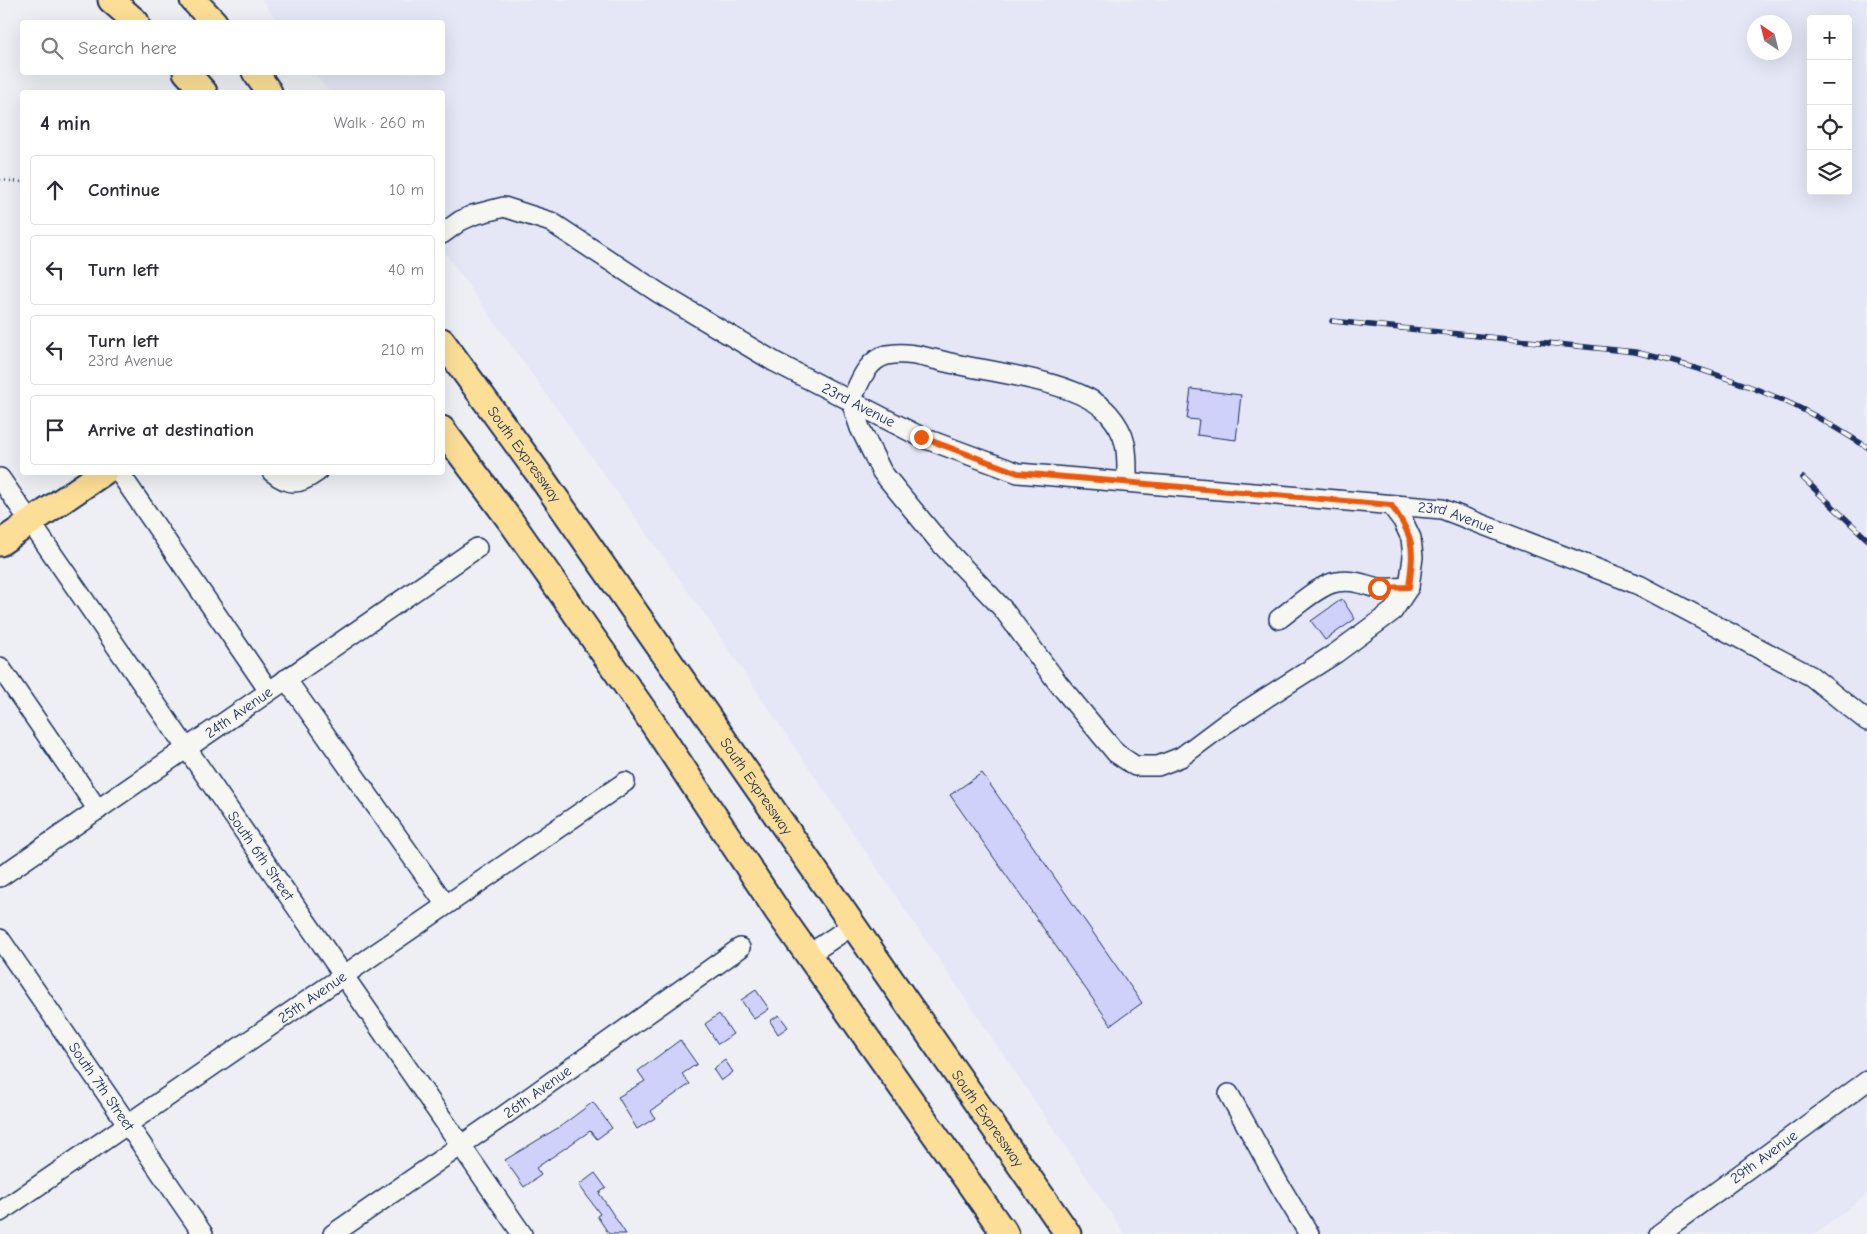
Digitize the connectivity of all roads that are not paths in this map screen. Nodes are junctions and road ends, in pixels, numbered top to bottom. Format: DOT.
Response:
graph roads {
  1 [pos="111,0"];
  2 [pos="192,0"];
  3 [pos="134,20"];
  4 [pos="212,20"];
  5 [pos="189,75"];
  6 [pos="257,75"];
  7 [pos="202,90"];
  8 [pos="268,90"];
  9 [pos="445,232"];
  10 [pos="445,345"];
  11 [pos="851,401"];
  12 [pos="445,433"];
  13 [pos="100,475"];
  14 [pos="121,475"];
  15 [pos="276,475"];
  16 [pos="312,475"];
  17 [pos="0,478"];
  18 [pos="1127,482"];
  19 [pos="1391,505"];
  20 [pos="30,523"];
  21 [pos="0,543"];
  22 [pos="477,548"];
  23 [pos="1409,587"];
  24 [pos="1279,619"];
  25 [pos="0,667"];
  26 [pos="286,679"];
  27 [pos="269,691"];
  28 [pos="1867,721"];
  29 [pos="186,749"];
  30 [pos="625,782"];
  31 [pos="98,810"];
  32 [pos="0,877"];
  33 [pos="446,905"];
  34 [pos="852,925"];
  35 [pos="0,939"];
  36 [pos="740,948"];
  37 [pos="808,954"];
  38 [pos="342,976"];
  39 [pos="1867,1081"];
  40 [pos="1229,1094"];
  41 [pos="127,1124"];
  42 [pos="460,1146"];
  43 [pos="0,1212"];
  44 [pos="1004,1233"];
  45 [pos="203,1234"];
  46 [pos="333,1234"];
  47 [pos="522,1234"];
  48 [pos="1068,1234"];
  49 [pos="1309,1234"];
  50 [pos="1659,1234"];
  1 -- 3 [label="main road"];
  2 -- 4 [label="main road"];
  5 -- 7 [label="main road"];
  6 -- 8 [label="main road"];
  9 -- 11 [label="street, 23rd Avenue"];
  10 -- 34 [label="main road, South Expressway"];
  11 -- 18 [label="street, 23rd Avenue"];
  11 -- 18 [label="street"];
  11 -- 23 [label="street"];
  12 -- 37 [label="main road"];
  13 -- 20 [label="main road"];
  14 -- 27 [label="street"];
  15 -- 16 [label="street"];
  17 -- 20 [label="street, South 6th Street"];
  18 -- 19 [label="street, 23rd Avenue"];
  19 -- 23 [label="street"];
  19 -- 28 [label="street, 23rd Avenue"];
  20 -- 21 [label="main road"];
  20 -- 29 [label="street, South 6th Street"];
  22 -- 26 [label="street, 24th Avenue"];
  23 -- 24 [label="street"];
  25 -- 31 [label="street"];
  26 -- 27 [label="street, 24th Avenue"];
  26 -- 33 [label="street"];
  27 -- 29 [label="street, 24th Avenue"];
  29 -- 31 [label="street, 24th Avenue"];
  29 -- 38 [label="street, South 6th Street"];
  30 -- 33 [label="street, 25th Avenue"];
  31 -- 32 [label="street, 24th Avenue"];
  33 -- 38 [label="street, 25th Avenue"];
  34 -- 37 [label="street"];
  34 -- 48 [label="main road, South Expressway"];
  35 -- 41 [label="street, South 7th Street"];
  36 -- 42 [label="street, 26th Avenue"];
  37 -- 44 [label="main road"];
  38 -- 41 [label="street, 25th Avenue"];
  38 -- 42 [label="street, South 6th Street"];
  39 -- 50 [label="street, 29th Avenue"];
  40 -- 49 [label="street"];
  41 -- 43 [label="street, 25th Avenue"];
  41 -- 45 [label="street, South 7th Street"];
  42 -- 46 [label="street, 26th Avenue"];
  42 -- 47 [label="street, South 6th Street"];
}
